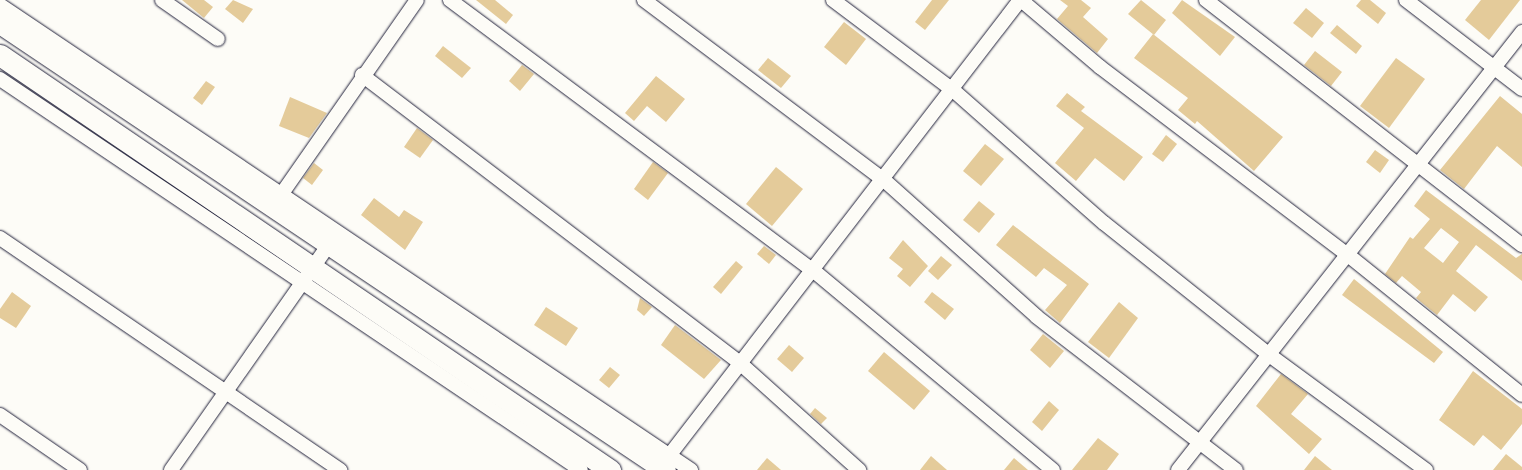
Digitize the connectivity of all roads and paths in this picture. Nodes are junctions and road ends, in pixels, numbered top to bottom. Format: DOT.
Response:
graph roads {
  1 [pos="162,0"];
  2 [pos="417,0"];
  3 [pos="450,0"];
  4 [pos="644,0"];
  5 [pos="833,0"];
  6 [pos="1020,0"];
  7 [pos="1206,0"];
  8 [pos="1406,0"];
  9 [pos="0,5"];
  10 [pos="0,23"];
  11 [pos="1522,32"];
  12 [pos="218,39"];
  13 [pos="0,55"];
  14 [pos="1493,68"];
  15 [pos="362,75"];
  16 [pos="0,79"];
  17 [pos="1522,89"];
  18 [pos="953,90"];
  19 [pos="1418,167"];
  20 [pos="884,180"];
  21 [pos="278,200"];
  22 [pos="0,238"];
  23 [pos="329,244"];
  24 [pos="1522,245"];
  25 [pos="1348,255"];
  26 [pos="814,271"];
  27 [pos="307,276"];
  28 [pos="1268,354"];
  29 [pos="740,364"];
  30 [pos="223,390"];
  31 [pos="1522,395"];
  32 [pos="0,415"];
  33 [pos="1199,443"];
  34 [pos="664,466"];
  35 [pos="80,470"];
  36 [pos="171,470"];
  37 [pos="340,470"];
  38 [pos="581,470"];
  39 [pos="610,470"];
  40 [pos="691,470"];
  41 [pos="859,470"];
  42 [pos="1053,470"];
  43 [pos="1178,470"];
  44 [pos="1236,470"];
  45 [pos="1426,470"];
  1 -- 12 [label="street"];
  2 -- 15 [label="street"];
  3 -- 26 [label="street"];
  4 -- 20 [label="street"];
  5 -- 18 [label="street"];
  6 -- 18 [label="street"];
  6 -- 25 [label="street"];
  7 -- 19 [label="street"];
  8 -- 14 [label="street"];
  9 -- 21 [label="street"];
  10 -- 21 [label="main road"];
  11 -- 14 [label="street"];
  13 -- 27 [label="main road"];
  14 -- 17 [label="street"];
  14 -- 19 [label="street"];
  15 -- 21 [label="street"];
  15 -- 29 [label="street"];
  16 -- 27 [label="street"];
  18 -- 20 [label="street"];
  18 -- 28 [label="street"];
  19 -- 24 [label="street"];
  19 -- 25 [label="street"];
  20 -- 26 [label="street"];
  20 -- 33 [label="street"];
  21 -- 23 [label="main road"];
  21 -- 34 [label="street"];
  22 -- 30 [label="street"];
  23 -- 27 [label="street"];
  23 -- 34 [label="main road"];
  25 -- 28 [label="street"];
  25 -- 31 [label="street"];
  26 -- 29 [label="street"];
  26 -- 42 [label="street"];
  27 -- 30 [label="street"];
  27 -- 38 [label="street"];
  27 -- 39 [label="main road"];
  28 -- 33 [label="street"];
  28 -- 45 [label="street"];
  29 -- 34 [label="street"];
  29 -- 41 [label="street"];
  30 -- 36 [label="street"];
  30 -- 37 [label="street"];
  32 -- 35 [label="street"];
  33 -- 43 [label="street"];
  33 -- 44 [label="street"];
  34 -- 40 [label="street"];
}
